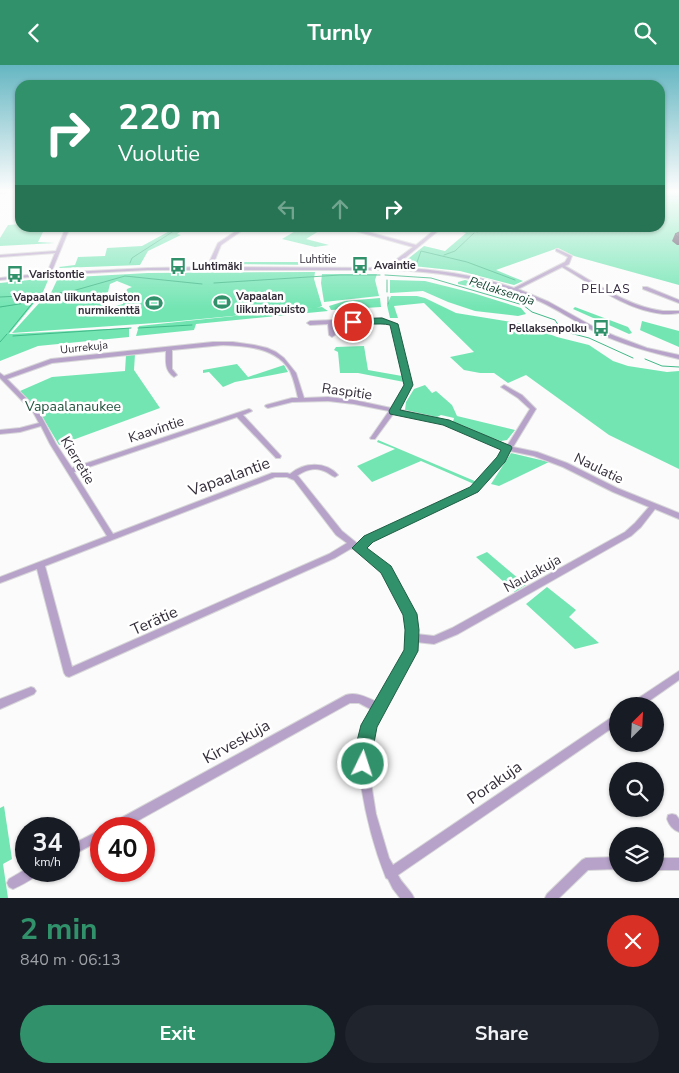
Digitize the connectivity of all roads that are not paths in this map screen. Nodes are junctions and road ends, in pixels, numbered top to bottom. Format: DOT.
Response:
graph roads {
  1 [pos="66,232"];
  2 [pos="238,232"];
  3 [pos="362,232"];
  4 [pos="434,232"];
  5 [pos="416,246"];
  6 [pos="557,250"];
  7 [pos="58,252"];
  8 [pos="0,256"];
  9 [pos="564,266"];
  10 [pos="209,269"];
  11 [pos="394,269"];
  12 [pos="49,273"];
  13 [pos="0,279"];
  14 [pos="646,288"];
  15 [pos="515,289"];
  16 [pos="679,302"];
  17 [pos="679,312"];
  18 [pos="330,322"];
  19 [pos="310,323"];
  20 [pos="332,335"];
  21 [pos="169,349"];
  22 [pos="679,357"];
  23 [pos="174,375"];
  24 [pos="2,376"];
  25 [pos="504,387"];
  26 [pos="301,399"];
  27 [pos="268,406"];
  28 [pos="250,411"];
  29 [pos="394,411"];
  30 [pos="239,415"];
  31 [pos="42,425"];
  32 [pos="0,433"];
  33 [pos="373,438"];
  34 [pos="507,448"];
  35 [pos="278,456"];
  36 [pos="70,471"];
  37 [pos="335,475"];
  38 [pos="292,476"];
  39 [pos="653,506"];
  40 [pos="679,516"];
  41 [pos="112,538"];
  42 [pos="355,546"];
  43 [pos="40,565"];
  44 [pos="0,580"];
  45 [pos="412,638"];
  46 [pos="679,675"];
  47 [pos="31,691"];
  48 [pos="647,697"];
  49 [pos="0,704"];
  50 [pos="378,707"];
  51 [pos="609,724"];
  52 [pos="134,817"];
  53 [pos="609,863"];
  54 [pos="664,864"];
  55 [pos="679,864"];
  56 [pos="390,874"];
  57 [pos="552,897"];
  58 [pos="408,898"];
  1 -- 7 [label="street"];
  2 -- 10 [label="street"];
  3 -- 5 [label="street"];
  4 -- 5 [label="street"];
  5 -- 11 [label="street"];
  6 -- 9 [label="street"];
  7 -- 8 [label="street"];
  7 -- 12 [label="street"];
  9 -- 15 [label="street"];
  9 -- 17 [label="street"];
  10 -- 11 [label="street, Luhtitie"];
  10 -- 12 [label="street, Luhtitie"];
  11 -- 15 [label="street, Luhtitie"];
  12 -- 13 [label="street, Luhtitie"];
  14 -- 16 [label="street"];
  15 -- 22 [label="street, Luhtitie"];
  18 -- 19 [label="street"];
  18 -- 20 [label="street"];
  18 -- 29 [label="street"];
  21 -- 23 [label="street"];
  21 -- 24 [label="street, Uurrekuja"];
  21 -- 26 [label="street, Uurrekuja"];
  24 -- 31 [label="street, Kierretie"];
  25 -- 34 [label="street"];
  26 -- 27 [label="street, Raspitie"];
  26 -- 29 [label="street, Raspitie"];
  28 -- 30 [label="street, Kaavintie"];
  29 -- 33 [label="street"];
  29 -- 34 [label="street, Raspitie"];
  30 -- 35 [label="street"];
  30 -- 36 [label="street, Kaavintie"];
  31 -- 32 [label="street"];
  31 -- 36 [label="street, Kierretie"];
  34 -- 39 [label="street, Naulatie"];
  34 -- 42 [label="street"];
  36 -- 41 [label="street, Kierretie"];
  37 -- 38 [label="street"];
  38 -- 41 [label="street, Vapaalantie"];
  38 -- 42 [label="street, Vapaalantie"];
  39 -- 40 [label="street, Naulatie"];
  39 -- 45 [label="street, Naulakuja"];
  41 -- 43 [label="street, Vapaalantie"];
  42 -- 43 [label="street, Terätie"];
  42 -- 45 [label="street, Vapaalantie"];
  43 -- 44 [label="street, Vapaalantie"];
  45 -- 50 [label="street, Vapaalantie"];
  46 -- 48 [label="street"];
  47 -- 49 [label="street"];
  50 -- 52 [label="street, Kirveskuja"];
  50 -- 56 [label="street, Vapaalantie"];
  51 -- 56 [label="street, Porakuja"];
  53 -- 57 [label="street"];
  54 -- 55 [label="street"];
  56 -- 58 [label="street, Vapaalantie"];
}
